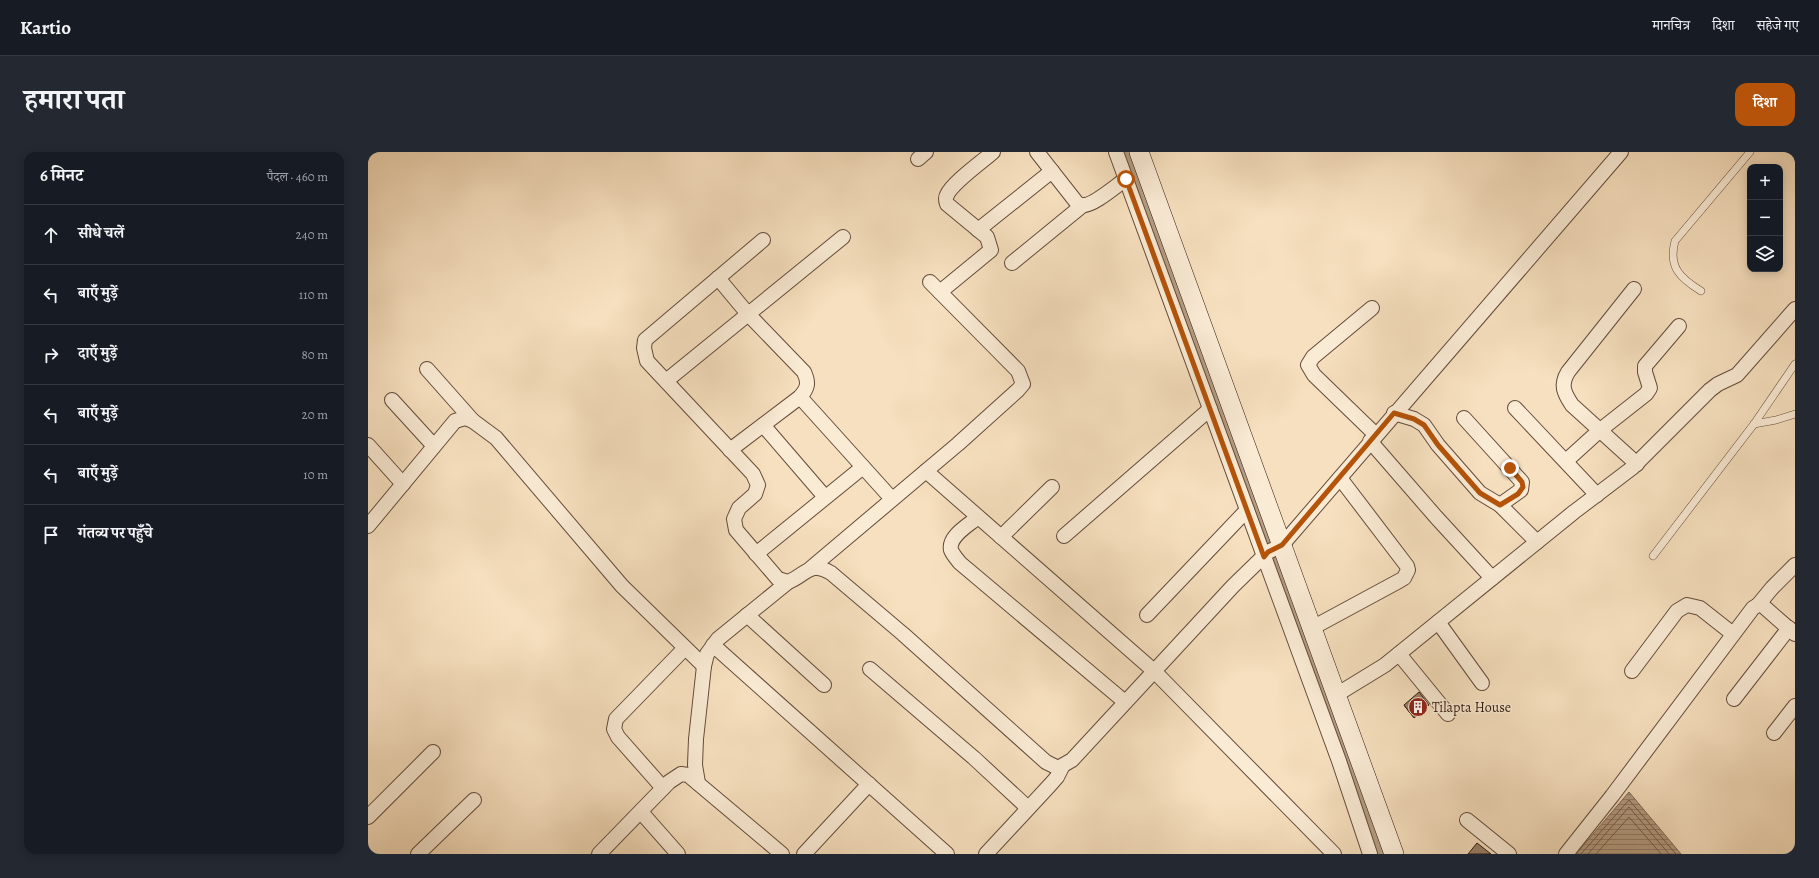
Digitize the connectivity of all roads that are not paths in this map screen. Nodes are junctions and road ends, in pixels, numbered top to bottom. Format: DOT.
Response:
graph roads {
  1 [pos="993,152"];
  2 [pos="1037,152"];
  3 [pos="1116,152"];
  4 [pos="1139,152"];
  5 [pos="1621,152"];
  6 [pos="1750,152"];
  7 [pos="1052,171"];
  8 [pos="1126,179"];
  9 [pos="1083,205"];
  10 [pos="978,230"];
  11 [pos="843,237"];
  12 [pos="763,240"];
  13 [pos="1012,263"];
  14 [pos="718,278"];
  15 [pos="930,282"];
  16 [pos="1634,289"];
  17 [pos="1701,291"];
  18 [pos="940,292"];
  19 [pos="1372,308"];
  20 [pos="1795,309"];
  21 [pos="748,314"];
  22 [pos="1679,326"];
  23 [pos="1795,364"];
  24 [pos="427,369"];
  25 [pos="666,381"];
  26 [pos="800,397"];
  27 [pos="392,400"];
  28 [pos="1515,408"];
  29 [pos="1210,409"];
  30 [pos="1394,413"];
  31 [pos="1795,414"];
  32 [pos="1464,418"];
  33 [pos="474,421"];
  34 [pos="1754,424"];
  35 [pos="763,425"];
  36 [pos="1599,431"];
  37 [pos="1373,438"];
  38 [pos="368,445"];
  39 [pos="434,446"];
  40 [pos="730,450"];
  41 [pos="1566,461"];
  42 [pos="1637,464"];
  43 [pos="863,466"];
  44 [pos="926,471"];
  45 [pos="1340,478"];
  46 [pos="403,484"];
  47 [pos="1052,487"];
  48 [pos="1597,495"];
  49 [pos="825,497"];
  50 [pos="892,499"];
  51 [pos="1500,505"];
  52 [pos="1247,510"];
  53 [pos="978,517"];
  54 [pos="370,520"];
  55 [pos="1064,536"];
  56 [pos="1000,537"];
  57 [pos="1537,542"];
  58 [pos="1273,550"];
  59 [pos="756,554"];
  60 [pos="1653,556"];
  61 [pos="1795,566"];
  62 [pos="811,568"];
  63 [pos="1492,578"];
  64 [pos="788,582"];
  65 [pos="1758,604"];
  66 [pos="748,615"];
  67 [pos="1147,615"];
  68 [pos="1438,622"];
  69 [pos="1312,628"];
  70 [pos="1792,631"];
  71 [pos="1733,634"];
  72 [pos="713,645"];
  73 [pos="685,648"];
  74 [pos="1399,654"];
  75 [pos="704,666"];
  76 [pos="870,669"];
  77 [pos="1154,671"];
  78 [pos="1632,671"];
  79 [pos="1482,683"];
  80 [pos="824,685"];
  81 [pos="1336,695"];
  82 [pos="1734,699"];
  83 [pos="1126,702"];
  84 [pos="1795,706"];
  85 [pos="1448,714"];
  86 [pos="1774,733"];
  87 [pos="433,752"];
  88 [pos="1062,767"];
  89 [pos="698,783"];
  90 [pos="869,784"];
  91 [pos="663,788"];
  92 [pos="474,800"];
  93 [pos="1028,808"];
  94 [pos="640,812"];
  95 [pos="368,817"];
  96 [pos="1467,820"];
  97 [pos="418,854"];
  98 [pos="599,854"];
  99 [pos="678,854"];
  100 [pos="782,854"];
  101 [pos="804,854"];
  102 [pos="947,854"];
  103 [pos="986,854"];
  104 [pos="1334,854"];
  105 [pos="1370,854"];
  106 [pos="1394,854"];
  107 [pos="1510,854"];
  108 [pos="1566,854"];
  1 -- 10 [label="street"];
  2 -- 7 [label="street"];
  3 -- 8 [label="street"];
  4 -- 58 [label="street"];
  5 -- 30 [label="street"];
  6 -- 17 [label="lane"];
  7 -- 9 [label="street"];
  7 -- 10 [label="street"];
  8 -- 9 [label="street"];
  8 -- 29 [label="street"];
  9 -- 13 [label="street"];
  10 -- 18 [label="street"];
  11 -- 21 [label="street"];
  12 -- 14 [label="street"];
  14 -- 21 [label="street"];
  14 -- 25 [label="street"];
  15 -- 18 [label="street"];
  16 -- 36 [label="street"];
  18 -- 44 [label="street"];
  19 -- 37 [label="street"];
  20 -- 42 [label="street"];
  21 -- 25 [label="street"];
  21 -- 26 [label="street"];
  22 -- 36 [label="street"];
  23 -- 34 [label="lane"];
  24 -- 33 [label="street"];
  25 -- 40 [label="street"];
  26 -- 35 [label="street"];
  26 -- 43 [label="street"];
  27 -- 39 [label="street"];
  28 -- 41 [label="street"];
  29 -- 52 [label="street"];
  29 -- 55 [label="street"];
  30 -- 37 [label="street"];
  30 -- 51 [label="street"];
  31 -- 34 [label="lane"];
  32 -- 51 [label="street"];
  33 -- 39 [label="street"];
  33 -- 73 [label="street"];
  34 -- 60 [label="lane"];
  35 -- 40 [label="street"];
  35 -- 49 [label="street"];
  36 -- 41 [label="street"];
  36 -- 42 [label="street"];
  37 -- 45 [label="street"];
  37 -- 63 [label="street"];
  38 -- 46 [label="street"];
  39 -- 46 [label="street"];
  40 -- 59 [label="street"];
  41 -- 48 [label="street"];
  42 -- 48 [label="street"];
  43 -- 49 [label="street"];
  43 -- 50 [label="street"];
  44 -- 50 [label="street"];
  44 -- 53 [label="street"];
  45 -- 58 [label="street"];
  45 -- 69 [label="street"];
  46 -- 54 [label="street"];
  47 -- 56 [label="street"];
  48 -- 57 [label="street"];
  49 -- 59 [label="street"];
  50 -- 62 [label="street"];
  51 -- 57 [label="street"];
  52 -- 58 [label="street"];
  52 -- 67 [label="street"];
  53 -- 56 [label="street"];
  53 -- 83 [label="street"];
  56 -- 77 [label="street"];
  57 -- 63 [label="street"];
  58 -- 69 [label="street"];
  58 -- 77 [label="street"];
  58 -- 105 [label="street"];
  59 -- 64 [label="street"];
  61 -- 65 [label="street"];
  62 -- 64 [label="street"];
  62 -- 88 [label="street"];
  63 -- 68 [label="street"];
  64 -- 66 [label="street"];
  65 -- 70 [label="street"];
  65 -- 71 [label="street"];
  66 -- 72 [label="street"];
  66 -- 80 [label="street"];
  68 -- 74 [label="street"];
  68 -- 79 [label="street"];
  69 -- 81 [label="street"];
  70 -- 82 [label="street"];
  71 -- 78 [label="street"];
  71 -- 108 [label="street"];
  72 -- 75 [label="street"];
  72 -- 90 [label="street"];
  73 -- 75 [label="street"];
  73 -- 91 [label="street"];
  74 -- 81 [label="street"];
  74 -- 85 [label="street"];
  75 -- 89 [label="street"];
  76 -- 93 [label="street"];
  77 -- 83 [label="street"];
  77 -- 104 [label="street"];
  81 -- 106 [label="street"];
  83 -- 88 [label="street"];
  84 -- 86 [label="street"];
  87 -- 95 [label="street"];
  88 -- 93 [label="street"];
  89 -- 91 [label="street"];
  89 -- 100 [label="street"];
  90 -- 101 [label="street"];
  90 -- 102 [label="street"];
  91 -- 94 [label="street"];
  92 -- 97 [label="street"];
  93 -- 103 [label="street"];
  94 -- 98 [label="street"];
  94 -- 99 [label="street"];
  96 -- 107 [label="street"];
}
